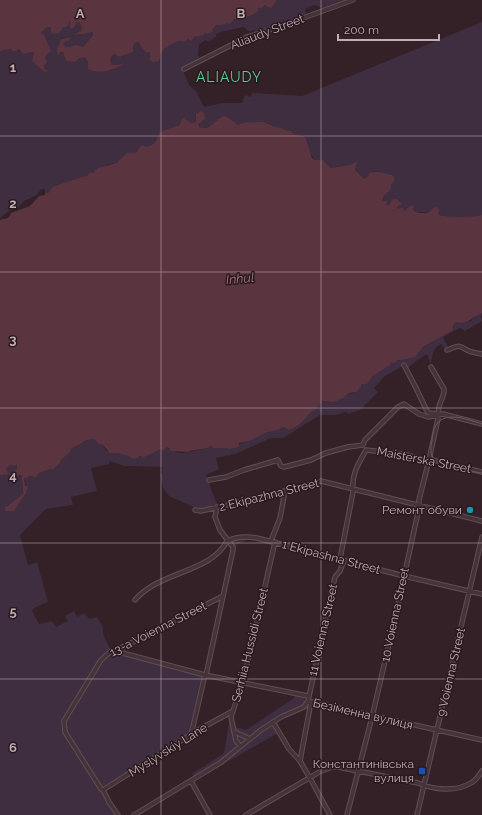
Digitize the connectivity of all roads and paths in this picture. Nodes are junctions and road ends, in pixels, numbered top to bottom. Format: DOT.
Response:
graph roads {
  1 [pos="353,0"];
  2 [pos="184,69"];
  3 [pos="447,350"];
  4 [pos="482,354"];
  5 [pos="404,366"];
  6 [pos="431,367"];
  7 [pos="438,414"];
  8 [pos="482,424"];
  9 [pos="363,445"];
  10 [pos="366,450"];
  11 [pos="429,460"];
  12 [pos="482,472"];
  13 [pos="209,480"];
  14 [pos="352,488"];
  15 [pos="285,491"];
  16 [pos="419,504"];
  17 [pos="217,507"];
  18 [pos="196,510"];
  19 [pos="482,521"];
  20 [pos="482,537"];
  21 [pos="227,541"];
  22 [pos="273,541"];
  23 [pos="340,559"];
  24 [pos="344,560"];
  25 [pos="404,576"];
  26 [pos="469,591"];
  27 [pos="482,594"];
  28 [pos="222,596"];
  29 [pos="135,600"];
  30 [pos="115,651"];
  31 [pos="205,675"];
  32 [pos="242,682"];
  33 [pos="308,696"];
  34 [pos="309,702"];
  35 [pos="233,711"];
  36 [pos="372,716"];
  37 [pos="273,722"];
  38 [pos="437,730"];
  39 [pos="235,732"];
  40 [pos="191,735"];
  41 [pos="250,739"];
  42 [pos="482,740"];
  43 [pos="240,746"];
  44 [pos="300,761"];
  45 [pos="358,770"];
  46 [pos="482,771"];
  47 [pos="310,777"];
  48 [pos="191,781"];
  49 [pos="424,786"];
  50 [pos="103,790"];
  51 [pos="118,815"];
  52 [pos="134,815"];
  53 [pos="210,815"];
  54 [pos="246,815"];
  55 [pos="330,815"];
  56 [pos="347,815"];
  57 [pos="417,815"];
  1 -- 2 [label="street, Aliaudy Street"];
  3 -- 4 [label="street"];
  5 -- 7 [label="street"];
  6 -- 7 [label="street, 10 Voienna Street"];
  7 -- 8 [label="street"];
  7 -- 9 [label="street"];
  7 -- 11 [label="street, 10 Voienna Street"];
  9 -- 10 [label="street"];
  9 -- 13 [label="street"];
  10 -- 11 [label="street, Maisterska Street"];
  10 -- 14 [label="street"];
  11 -- 12 [label="street, Maisterska Street"];
  11 -- 16 [label="street, 10 Voienna Street"];
  14 -- 15 [label="street, 2 Ekipazhna Street"];
  14 -- 16 [label="street, 2 Ekipazhna Street"];
  14 -- 23 [label="street"];
  15 -- 17 [label="street, 2 Ekipazhna Street"];
  15 -- 22 [label="street, Serhiia Hussidi Street"];
  16 -- 19 [label="street, 2 Ekipazhna Street"];
  16 -- 25 [label="street, 10 Voienna Street"];
  17 -- 18 [label="street, 2 Ekipazhna Street"];
  17 -- 21 [label="street"];
  20 -- 26 [label="street, 9 Voienna Street"];
  21 -- 22 [label="street, 1 Ekipashna Street"];
  21 -- 28 [label="street, 13-a Voienna Street"];
  21 -- 29 [label="street"];
  22 -- 23 [label="street, 1 Ekipashna Street"];
  22 -- 32 [label="street, Serhiia Hussidi Street"];
  23 -- 24 [label="street, 1 Ekipashna Street"];
  24 -- 25 [label="street, 1 Ekipashna Street"];
  24 -- 33 [label="street, 11 Voienna Street"];
  25 -- 26 [label="street, 1 Ekipashna Street"];
  25 -- 36 [label="street, 10 Voienna Street"];
  26 -- 27 [label="street, 1 Ekipashna Street"];
  26 -- 38 [label="street, 9 Voienna Street"];
  28 -- 30 [label="street, 13-a Voienna Street"];
  28 -- 31 [label="street, 13-a Voienna Street"];
  30 -- 31 [label="street"];
  30 -- 50 [label="street, 13-a Voienna Street"];
  31 -- 32 [label="street"];
  31 -- 40 [label="street, 13-a Voienna Street"];
  32 -- 33 [label="street"];
  32 -- 35 [label="street, Serhiia Hussidi Street"];
  33 -- 34 [label="street, 11 Voienna Street"];
  34 -- 36 [label="street, Безіменна вулиця"];
  34 -- 37 [label="street, Безіменна вулиця"];
  34 -- 44 [label="street, 11 Voienna Street"];
  35 -- 39 [label="street, Serhiia Hussidi Street"];
  35 -- 40 [label="street, Myslyvskiy Lane"];
  36 -- 38 [label="street, Безіменна вулиця"];
  36 -- 45 [label="street, 10 Voienna Street"];
  37 -- 41 [label="street, Безіменна вулиця"];
  37 -- 44 [label="street"];
  38 -- 42 [label="street, Безіменна вулиця"];
  38 -- 49 [label="street, 9 Voienna Street"];
  39 -- 41 [label="street"];
  39 -- 43 [label="street, Serhiia Hussidi Street"];
  40 -- 50 [label="street, Myslyvskiy Lane"];
  41 -- 43 [label="street, Безіменна вулиця"];
  43 -- 48 [label="street, Безіменна вулиця"];
  44 -- 47 [label="street"];
  45 -- 47 [label="street"];
  45 -- 49 [label="street"];
  45 -- 56 [label="street, 10 Voienna Street"];
  46 -- 49 [label="street"];
  47 -- 54 [label="street"];
  47 -- 55 [label="street"];
  48 -- 52 [label="street, Безіменна вулиця"];
  48 -- 53 [label="street"];
  49 -- 57 [label="street, 9 Voienna Street"];
  50 -- 51 [label="street"];
}
